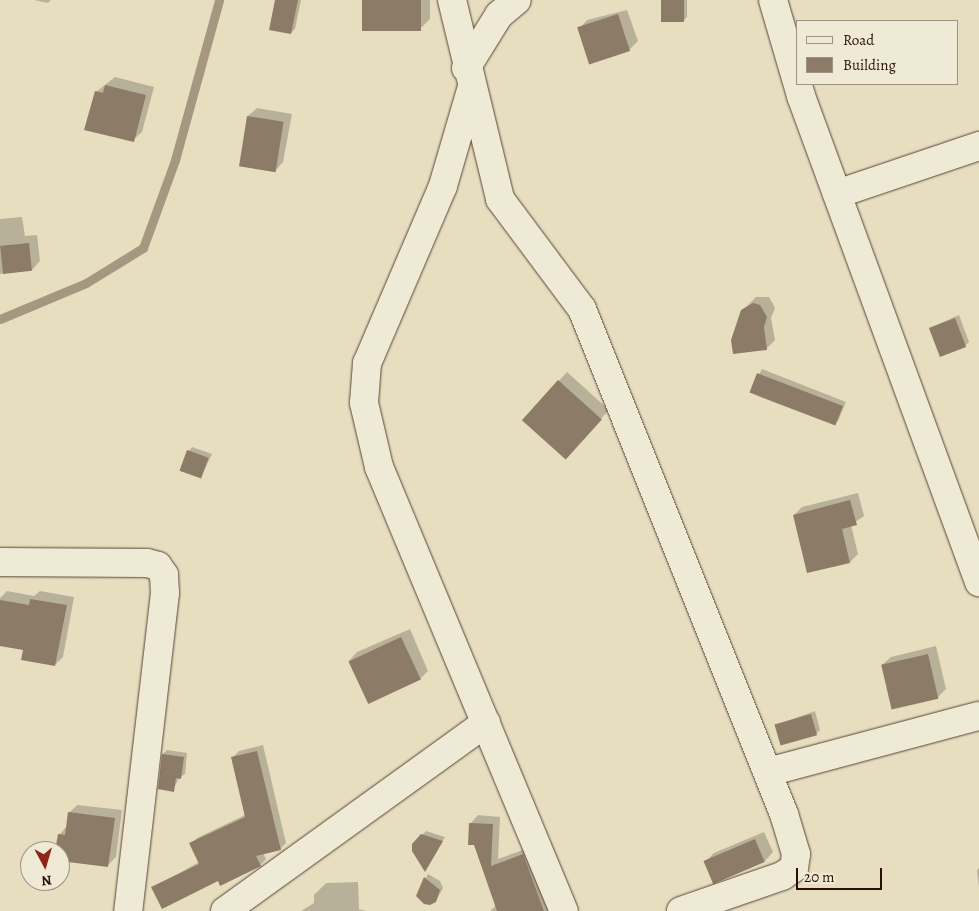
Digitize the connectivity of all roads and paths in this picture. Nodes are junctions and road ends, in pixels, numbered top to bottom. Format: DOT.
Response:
graph roads {
  1 [pos="452,0"];
  2 [pos="517,0"];
  3 [pos="773,0"];
  4 [pos="469,79"];
  5 [pos="796,79"];
  6 [pos="798,85"];
  7 [pos="979,146"];
  8 [pos="837,194"];
  9 [pos="0,562"];
  10 [pos="979,582"];
  11 [pos="979,716"];
  12 [pos="486,723"];
  13 [pos="768,772"];
  14 [pos="128,911"];
  15 [pos="225,911"];
  16 [pos="564,911"];
  17 [pos="680,911"];
  1 -- 4 [label="street"];
  2 -- 4 [label="street"];
  3 -- 5 [label="street"];
  4 -- 12 [label="street"];
  4 -- 13 [label="street"];
  6 -- 8 [label="street"];
  7 -- 8 [label="street"];
  8 -- 10 [label="street"];
  9 -- 14 [label="street"];
  11 -- 13 [label="street"];
  12 -- 15 [label="street"];
  12 -- 16 [label="street"];
  13 -- 17 [label="street"];
}
